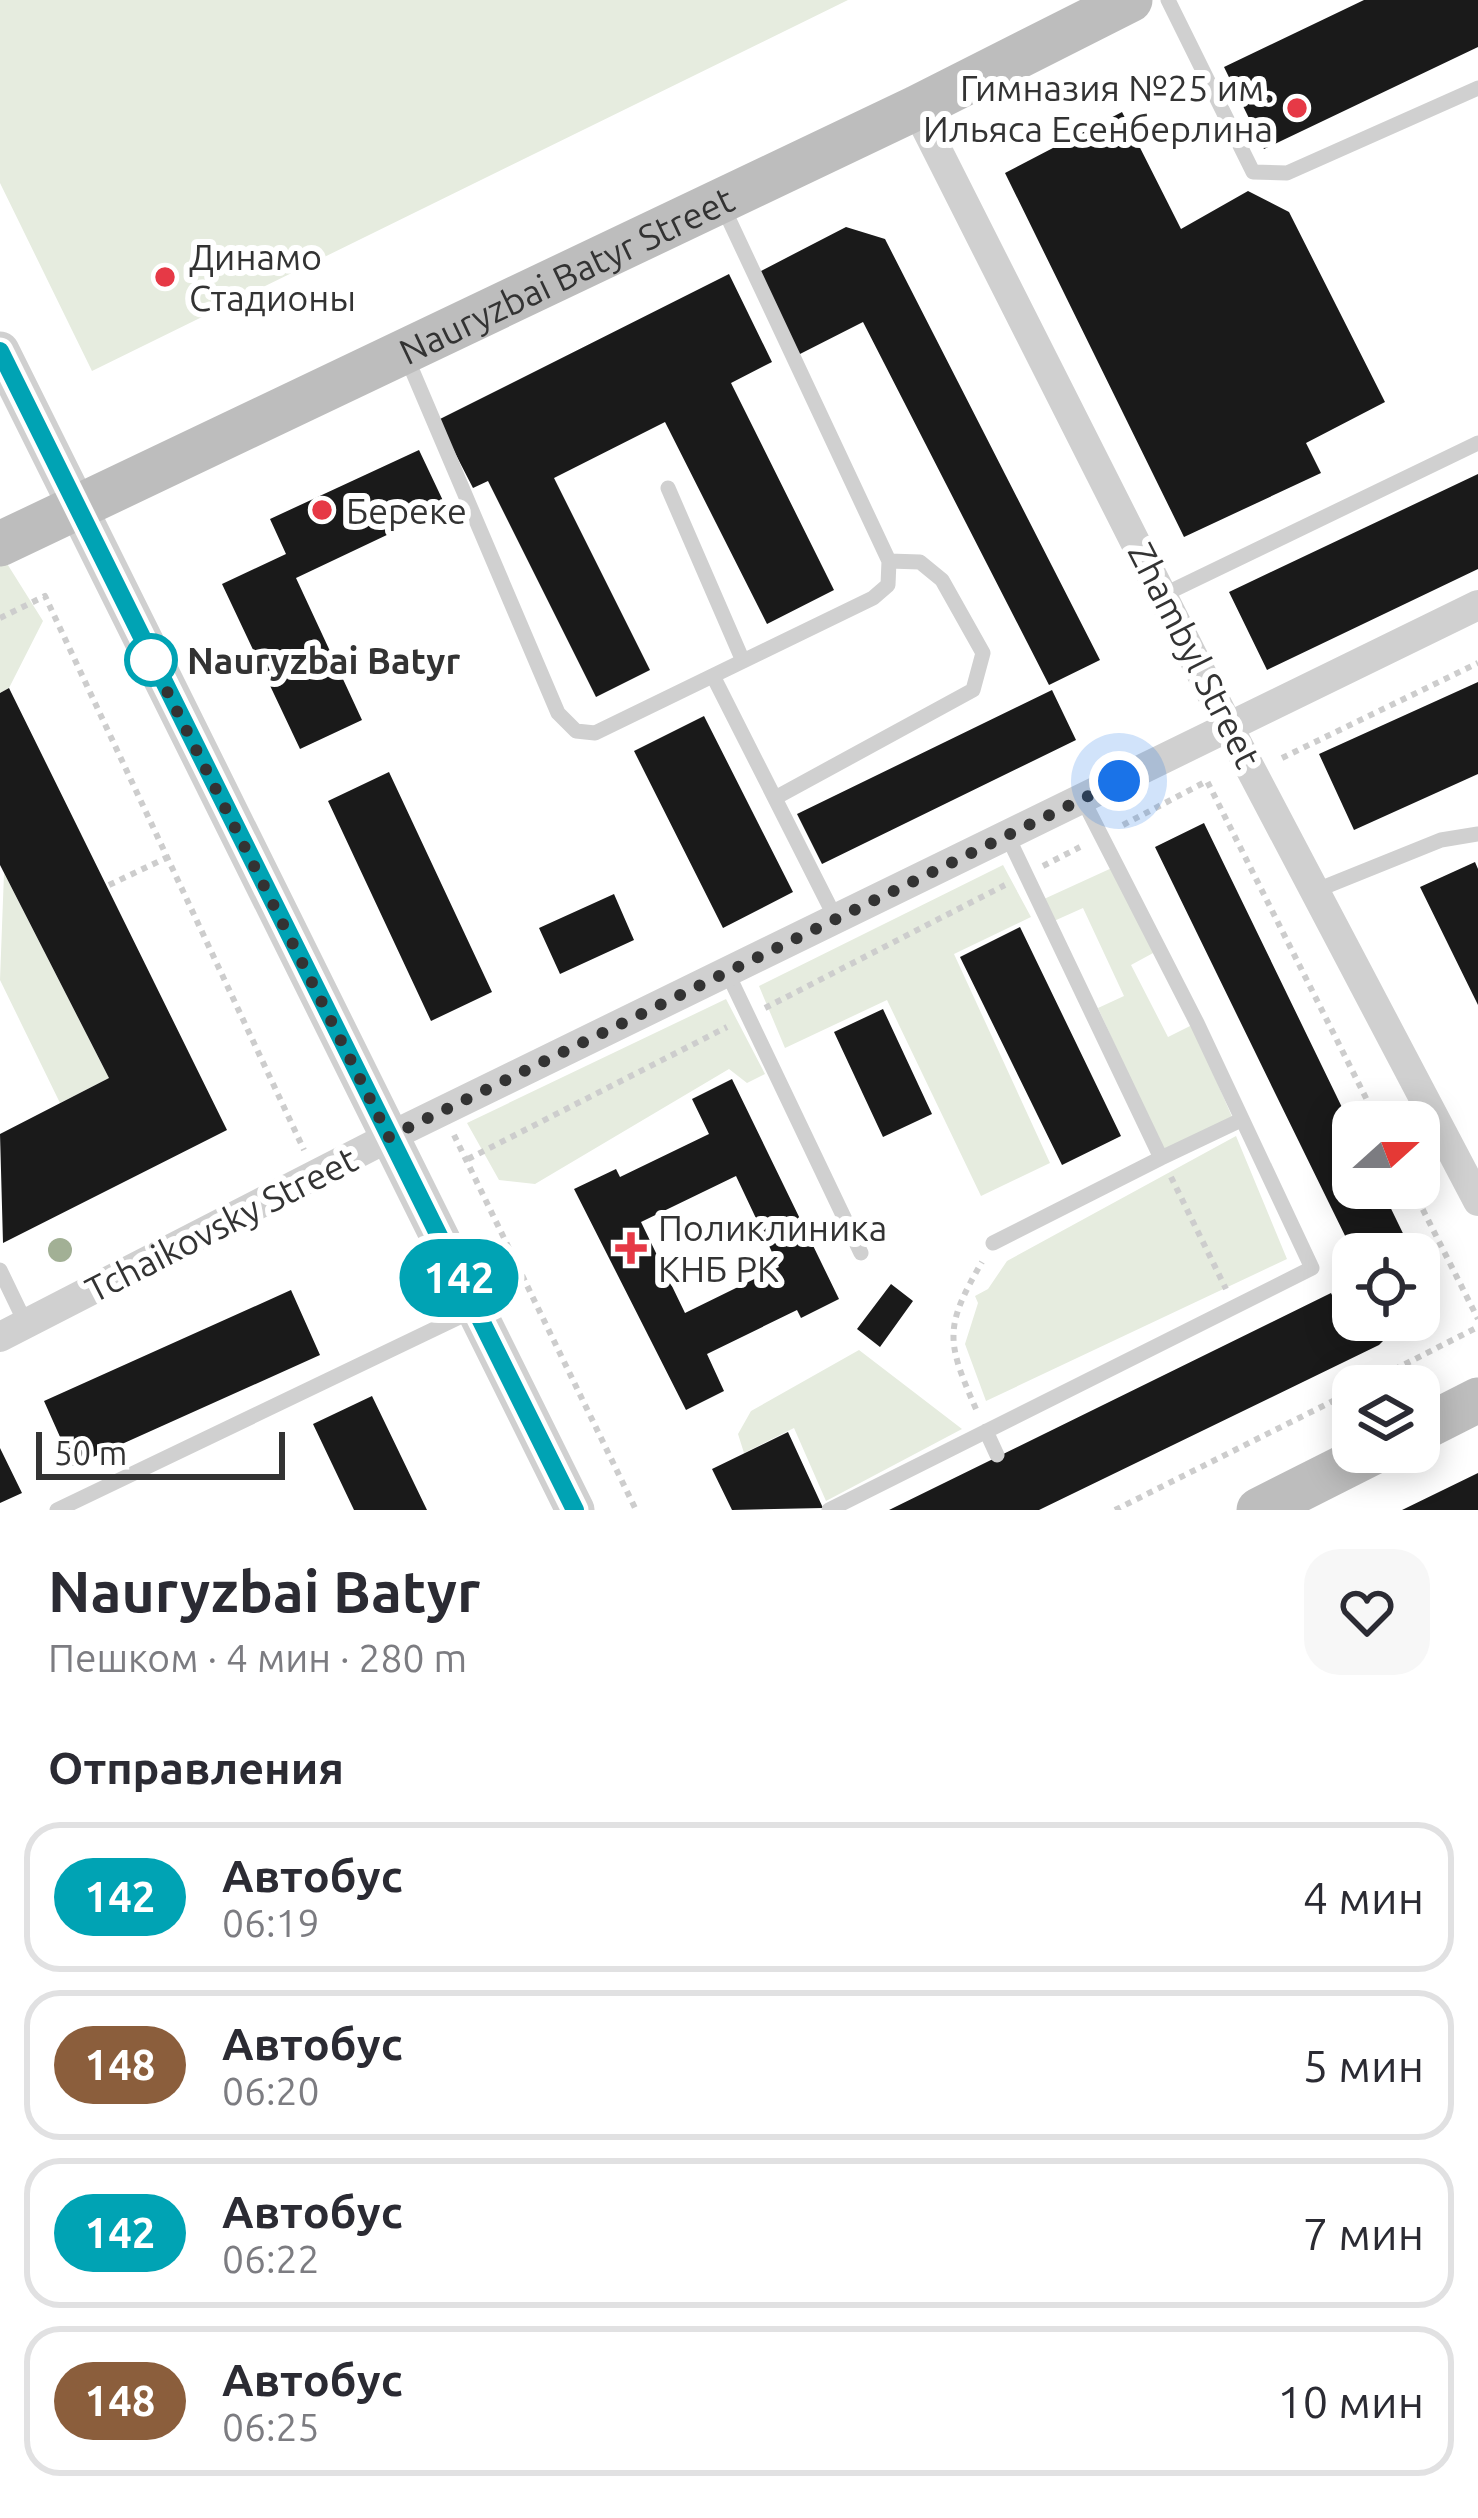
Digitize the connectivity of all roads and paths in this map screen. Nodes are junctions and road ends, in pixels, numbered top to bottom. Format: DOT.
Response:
graph roads {
  1 [pos="1130,0"];
  2 [pos="1168,0"];
  3 [pos="1478,88"];
  4 [pos="916,108"];
  5 [pos="719,199"];
  6 [pos="403,350"];
  7 [pos="0,351"];
  8 [pos="1478,443"];
  9 [pos="668,488"];
  10 [pos="75,506"];
  11 [pos="0,544"];
  12 [pos="889,561"];
  13 [pos="1165,594"];
  14 [pos="1478,605"];
  15 [pos="0,619"];
  16 [pos="743,661"];
  17 [pos="1478,663"];
  18 [pos="713,676"];
  19 [pos="1229,728"];
  20 [pos="1292,777"];
  21 [pos="775,798"];
  22 [pos="1082,798"];
  23 [pos="1478,834"];
  24 [pos="1007,835"];
  25 [pos="1103,836"];
  26 [pos="168,856"];
  27 [pos="1026,875"];
  28 [pos="109,885"];
  29 [pos="1317,890"];
  30 [pos="836,919"];
  31 [pos="727,972"];
  32 [pos="749,1016"];
  33 [pos="1367,1101"];
  34 [pos="1241,1120"];
  35 [pos="450,1128"];
  36 [pos="389,1137"];
  37 [pos="1161,1158"];
  38 [pos="468,1159"];
  39 [pos="314,1176"];
  40 [pos="1475,1186"];
  41 [pos="1422,1209"];
  42 [pos="993,1244"];
  43 [pos="861,1253"];
  44 [pos="0,1270"];
  45 [pos="1234,1306"];
  46 [pos="475,1310"];
  47 [pos="1478,1323"];
  48 [pos="13,1330"];
  49 [pos="1401,1365"];
  50 [pos="1478,1400"];
  51 [pos="1332,1402"];
  52 [pos="1440,1419"];
  53 [pos="986,1431"];
  54 [pos="997,1455"];
  55 [pos="1332,1473"];
  56 [pos="57,1510"];
  57 [pos="575,1510"];
  58 [pos="636,1510"];
  59 [pos="829,1510"];
  60 [pos="1115,1510"];
  61 [pos="1259,1510"];
  1 -- 4 [label="main road, Nauryzbai Batyr Street"];
  2 -- 3 [label="lane"];
  4 -- 5 [label="main road, Nauryzbai Batyr Street"];
  4 -- 13 [label="street, Zhambyl Street"];
  5 -- 6 [label="main road, Nauryzbai Batyr Street"];
  5 -- 12 [label="lane"];
  6 -- 10 [label="main road, Nauryzbai Batyr Street"];
  6 -- 18 [label="lane"];
  7 -- 10 [label="street"];
  8 -- 13 [label="lane"];
  9 -- 16 [label="lane"];
  10 -- 11 [label="main road, Nauryzbai Batyr Street"];
  10 -- 36 [label="street"];
  12 -- 16 [label="lane"];
  12 -- 21 [label="lane"];
  13 -- 19 [label="street, Zhambyl Street"];
  14 -- 19 [label="street, Tchaikovsky Street"];
  15 -- 26 [label="path"];
  16 -- 18 [label="lane"];
  17 -- 20 [label="path"];
  18 -- 21 [label="lane"];
  19 -- 22 [label="street, Tchaikovsky Street"];
  19 -- 29 [label="street, Zhambyl Street"];
  21 -- 30 [label="lane"];
  22 -- 24 [label="street, Tchaikovsky Street"];
  22 -- 25 [label="lane"];
  23 -- 29 [label="lane"];
  24 -- 27 [label="lane"];
  24 -- 30 [label="street, Tchaikovsky Street"];
  25 -- 27 [label="path"];
  25 -- 33 [label="path"];
  25 -- 34 [label="lane"];
  26 -- 28 [label="path"];
  26 -- 39 [label="path"];
  27 -- 32 [label="path"];
  27 -- 37 [label="lane"];
  29 -- 40 [label="street, Zhambyl Street"];
  30 -- 31 [label="street, Tchaikovsky Street"];
  31 -- 32 [label="lane"];
  31 -- 36 [label="street, Tchaikovsky Street"];
  32 -- 38 [label="path"];
  32 -- 43 [label="lane"];
  34 -- 37 [label="lane"];
  34 -- 45 [label="lane"];
  35 -- 38 [label="path"];
  36 -- 39 [label="street, Tchaikovsky Street"];
  36 -- 46 [label="street"];
  37 -- 42 [label="lane"];
  37 -- 45 [label="path"];
  38 -- 58 [label="path"];
  39 -- 48 [label="street, Tchaikovsky Street"];
  41 -- 47 [label="path"];
  42 -- 53 [label="path"];
  44 -- 48 [label="lane"];
  45 -- 53 [label="lane"];
  46 -- 56 [label="lane"];
  46 -- 57 [label="street"];
  47 -- 49 [label="path"];
  50 -- 52 [label="main road"];
  51 -- 60 [label="path"];
  53 -- 54 [label="lane"];
  53 -- 59 [label="lane"];
  55 -- 61 [label="main road"];
}
